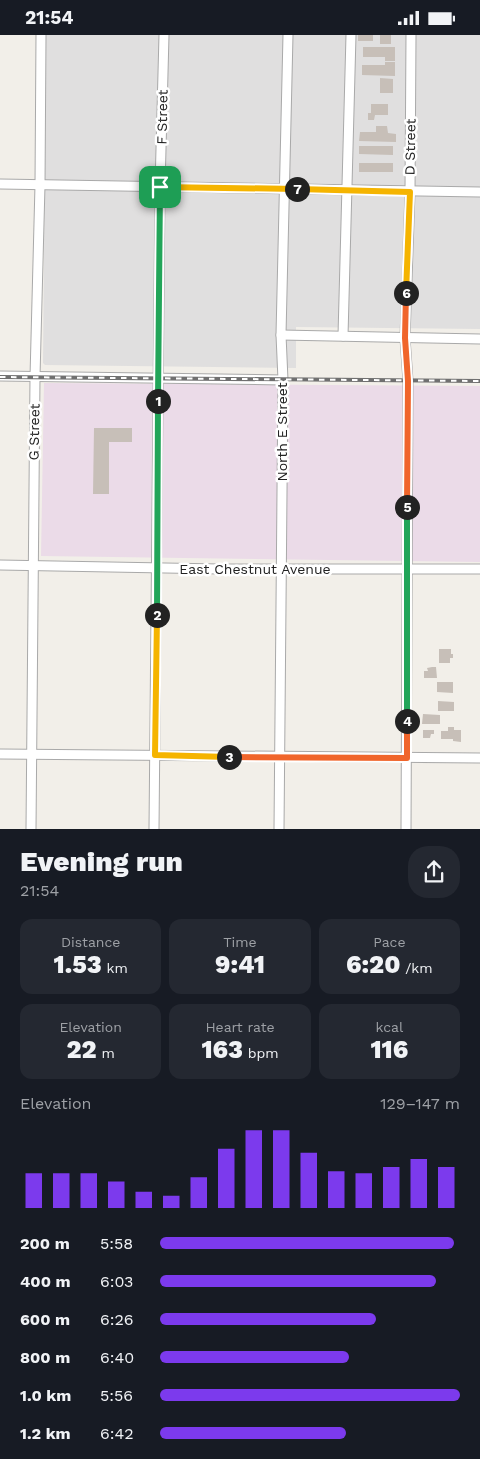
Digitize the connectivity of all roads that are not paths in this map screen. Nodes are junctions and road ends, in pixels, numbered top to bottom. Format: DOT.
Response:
graph roads {
  1 [pos="41,35"];
  2 [pos="164,35"];
  3 [pos="288,35"];
  4 [pos="351,35"];
  5 [pos="411,35"];
  6 [pos="0,184"];
  7 [pos="40,185"];
  8 [pos="160,187"];
  9 [pos="284,189"];
  10 [pos="347,190"];
  11 [pos="410,192"];
  12 [pos="480,192"];
  13 [pos="281,335"];
  14 [pos="343,336"];
  15 [pos="405,338"];
  16 [pos="480,339"];
  17 [pos="0,376"];
  18 [pos="35,377"];
  19 [pos="158,379"];
  20 [pos="283,380"];
  21 [pos="0,565"];
  22 [pos="33,566"];
  23 [pos="158,568"];
  24 [pos="282,569"];
  25 [pos="406,569"];
  26 [pos="480,569"];
  27 [pos="0,754"];
  28 [pos="32,754"];
  29 [pos="155,755"];
  30 [pos="280,758"];
  31 [pos="407,758"];
  32 [pos="480,758"];
  33 [pos="31,829"];
  34 [pos="154,829"];
  35 [pos="279,829"];
  36 [pos="406,829"];
  1 -- 7 [label="street, G Street"];
  2 -- 8 [label="street, F Street"];
  3 -- 9 [label="street, North E Street"];
  4 -- 10 [label="street"];
  5 -- 11 [label="street, D Street"];
  6 -- 7 [label="street"];
  7 -- 8 [label="street"];
  7 -- 18 [label="street, G Street"];
  8 -- 9 [label="street"];
  8 -- 19 [label="street, F Street"];
  9 -- 10 [label="street"];
  9 -- 13 [label="street, North E Street"];
  10 -- 11 [label="street"];
  10 -- 14 [label="street"];
  11 -- 12 [label="street"];
  11 -- 15 [label="street, D Street"];
  13 -- 14 [label="street"];
  13 -- 20 [label="street, North E Street"];
  14 -- 15 [label="street"];
  15 -- 16 [label="street"];
  15 -- 25 [label="street, D Street"];
  17 -- 18 [label="street"];
  18 -- 19 [label="street"];
  18 -- 22 [label="street, G Street"];
  19 -- 20 [label="street"];
  19 -- 23 [label="street, F Street"];
  20 -- 24 [label="street, North E Street"];
  21 -- 22 [label="street, East Chestnut Avenue"];
  22 -- 23 [label="street, East Chestnut Avenue"];
  22 -- 28 [label="street, G Street"];
  23 -- 24 [label="street, East Chestnut Avenue"];
  23 -- 29 [label="street, F Street"];
  24 -- 25 [label="street, East Chestnut Avenue"];
  24 -- 30 [label="street, North E Street"];
  25 -- 26 [label="street, East Chestnut Avenue"];
  25 -- 31 [label="street, D Street"];
  27 -- 28 [label="street"];
  28 -- 29 [label="street"];
  28 -- 33 [label="street, G Street"];
  29 -- 30 [label="street"];
  29 -- 34 [label="street, F Street"];
  30 -- 31 [label="street"];
  30 -- 35 [label="street, North E Street"];
  31 -- 32 [label="street"];
  31 -- 36 [label="street, D Street"];
}
